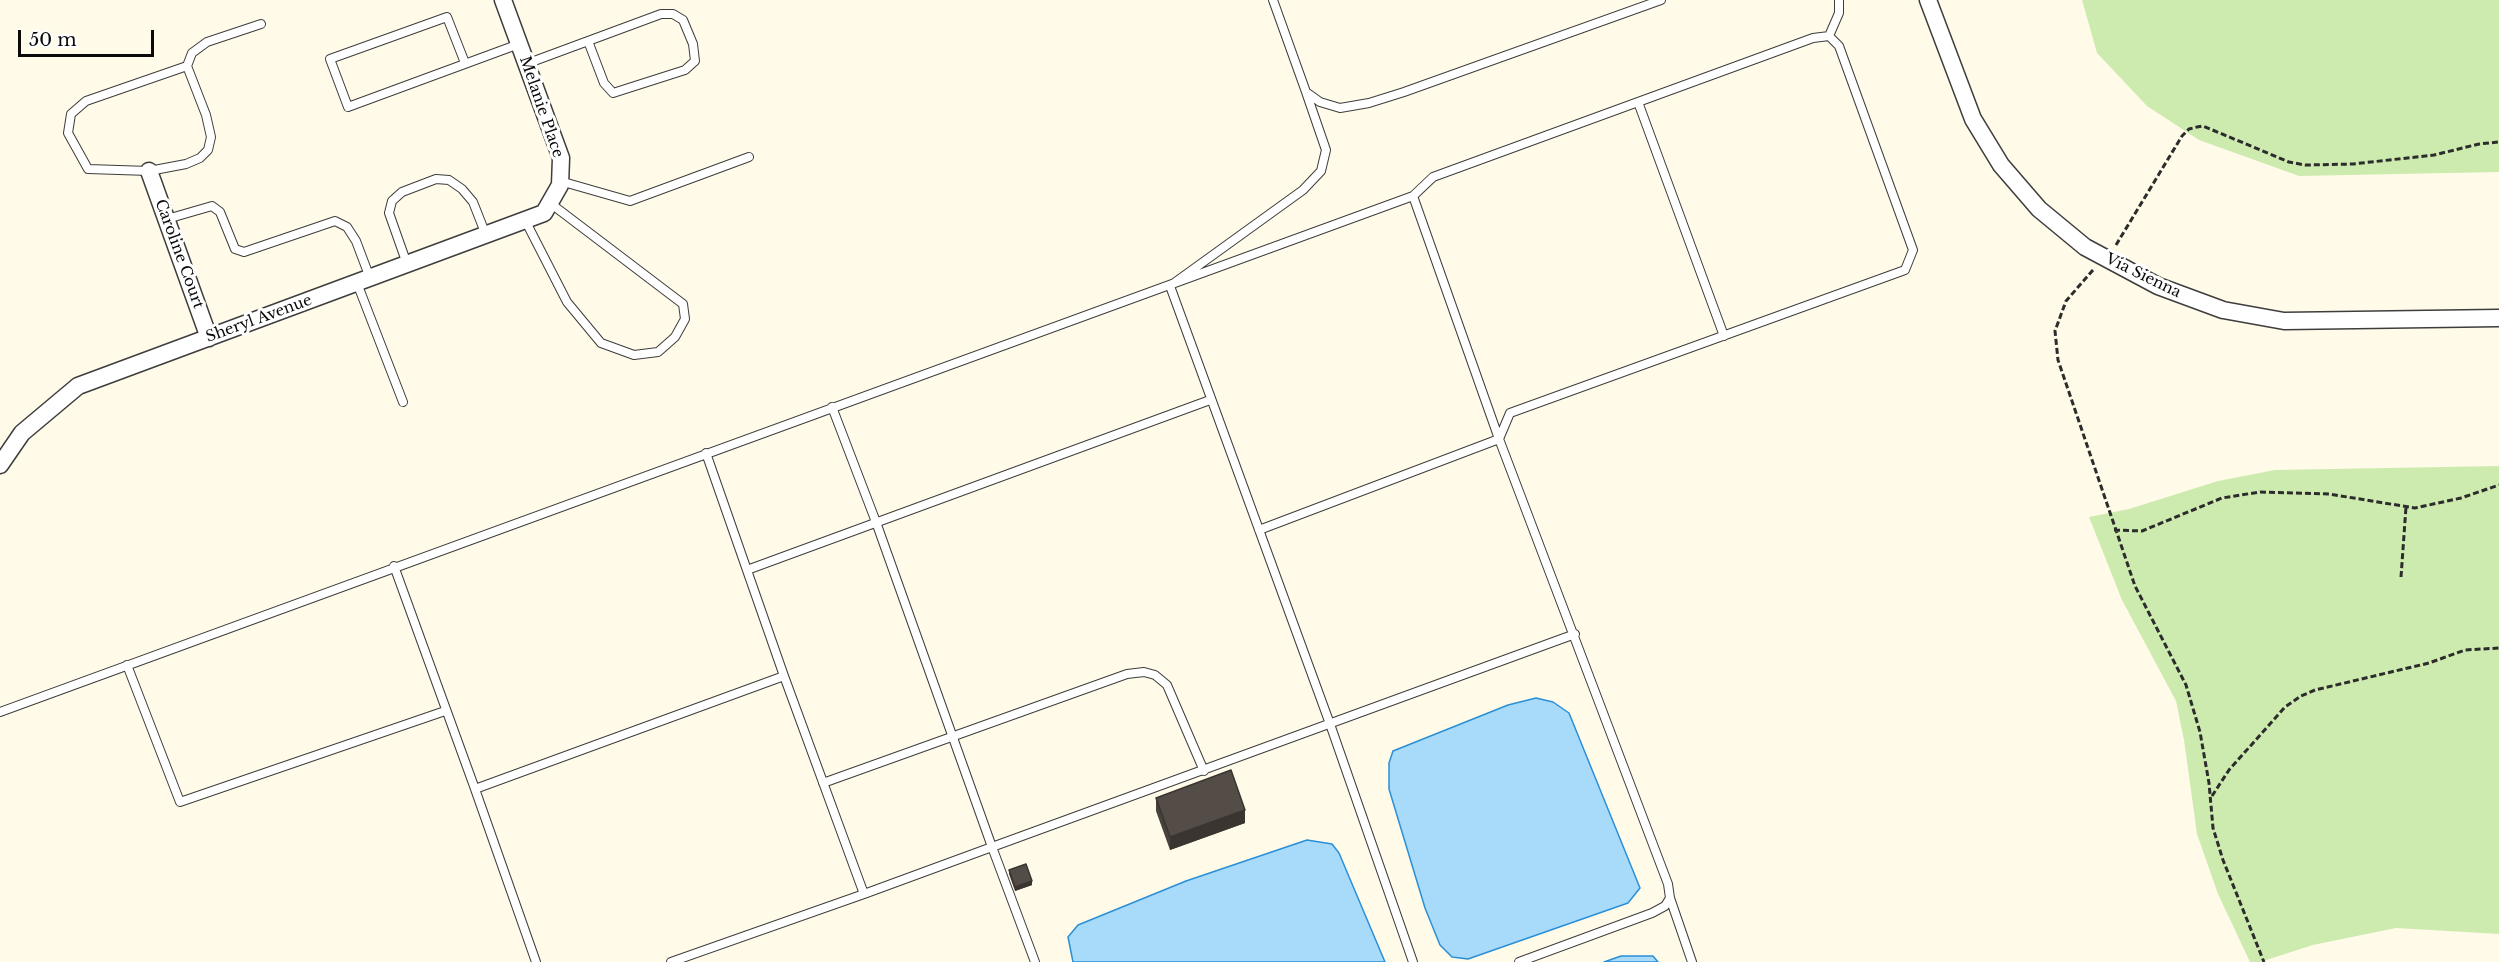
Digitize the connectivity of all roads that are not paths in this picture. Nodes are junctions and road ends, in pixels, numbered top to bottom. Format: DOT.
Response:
graph roads {
  1 [pos="503,0"];
  2 [pos="1273,0"];
  3 [pos="1661,0"];
  4 [pos="1839,0"];
  5 [pos="1928,0"];
  6 [pos="261,24"];
  7 [pos="1829,36"];
  8 [pos="588,42"];
  9 [pos="519,44"];
  10 [pos="465,63"];
  11 [pos="526,64"];
  12 [pos="187,66"];
  13 [pos="1306,92"];
  14 [pos="1638,102"];
  15 [pos="749,157"];
  16 [pos="149,171"];
  17 [pos="560,182"];
  18 [pos="1413,196"];
  19 [pos="547,208"];
  20 [pos="167,219"];
  21 [pos="525,220"];
  22 [pos="486,235"];
  23 [pos="407,264"];
  24 [pos="364,280"];
  25 [pos="1170,286"];
  26 [pos="2499,318"];
  27 [pos="1724,336"];
  28 [pos="209,338"];
  29 [pos="1210,400"];
  30 [pos="403,402"];
  31 [pos="832,407"];
  32 [pos="1499,439"];
  33 [pos="706,453"];
  34 [pos="0,465"];
  35 [pos="876,522"];
  36 [pos="1259,530"];
  37 [pos="394,566"];
  38 [pos="747,570"];
  39 [pos="1575,634"];
  40 [pos="127,665"];
  41 [pos="784,676"];
  42 [pos="445,711"];
  43 [pos="0,712"];
  44 [pos="1330,724"];
  45 [pos="952,736"];
  46 [pos="1204,771"];
  47 [pos="823,783"];
  48 [pos="476,789"];
  49 [pos="992,848"];
  50 [pos="864,894"];
  51 [pos="1670,898"];
  52 [pos="676,961"];
  53 [pos="536,962"];
  54 [pos="1035,962"];
  55 [pos="1413,962"];
  56 [pos="1519,962"];
  57 [pos="1692,962"];
  1 -- 9 [label="street, Melanie Place"];
  2 -- 13 [label="lane"];
  3 -- 13 [label="lane"];
  4 -- 7 [label="lane"];
  5 -- 26 [label="street, Via Sienna"];
  6 -- 12 [label="lane"];
  7 -- 14 [label="lane"];
  7 -- 27 [label="lane"];
  8 -- 8 [label="lane"];
  8 -- 11 [label="lane"];
  9 -- 10 [label="lane"];
  9 -- 11 [label="street, Melanie Place"];
  10 -- 10 [label="lane"];
  11 -- 17 [label="street, Melanie Place"];
  12 -- 16 [label="lane"];
  12 -- 16 [label="lane"];
  13 -- 25 [label="lane"];
  14 -- 18 [label="lane"];
  14 -- 27 [label="lane"];
  15 -- 17 [label="lane"];
  16 -- 20 [label="street, Caroline Court"];
  17 -- 19 [label="street, Melanie Place"];
  18 -- 25 [label="lane"];
  18 -- 32 [label="lane"];
  19 -- 21 [label="street, Sheryl Avenue"];
  19 -- 21 [label="lane"];
  20 -- 24 [label="lane"];
  20 -- 28 [label="street, Caroline Court"];
  21 -- 22 [label="street, Sheryl Avenue"];
  22 -- 23 [label="street, Sheryl Avenue"];
  22 -- 23 [label="lane"];
  23 -- 24 [label="street, Sheryl Avenue"];
  24 -- 28 [label="street, Sheryl Avenue"];
  24 -- 30 [label="lane"];
  25 -- 29 [label="lane"];
  25 -- 31 [label="lane"];
  27 -- 32 [label="lane"];
  28 -- 34 [label="street, Sheryl Avenue"];
  29 -- 35 [label="lane"];
  29 -- 36 [label="lane"];
  31 -- 33 [label="lane"];
  31 -- 35 [label="lane"];
  32 -- 36 [label="lane"];
  32 -- 39 [label="lane"];
  33 -- 37 [label="lane"];
  33 -- 38 [label="lane"];
  35 -- 38 [label="lane"];
  35 -- 45 [label="lane"];
  36 -- 44 [label="lane"];
  37 -- 40 [label="lane"];
  37 -- 42 [label="lane"];
  38 -- 41 [label="lane"];
  39 -- 44 [label="lane"];
  39 -- 51 [label="lane"];
  40 -- 42 [label="lane"];
  40 -- 43 [label="lane"];
  41 -- 47 [label="lane"];
  41 -- 48 [label="lane"];
  42 -- 48 [label="lane"];
  44 -- 46 [label="lane"];
  44 -- 55 [label="lane"];
  45 -- 46 [label="lane"];
  45 -- 47 [label="lane"];
  45 -- 49 [label="lane"];
  46 -- 49 [label="lane"];
  47 -- 50 [label="lane"];
  48 -- 53 [label="lane"];
  49 -- 50 [label="lane"];
  49 -- 54 [label="lane"];
  50 -- 52 [label="lane"];
  51 -- 56 [label="lane"];
  51 -- 57 [label="lane"];
}
